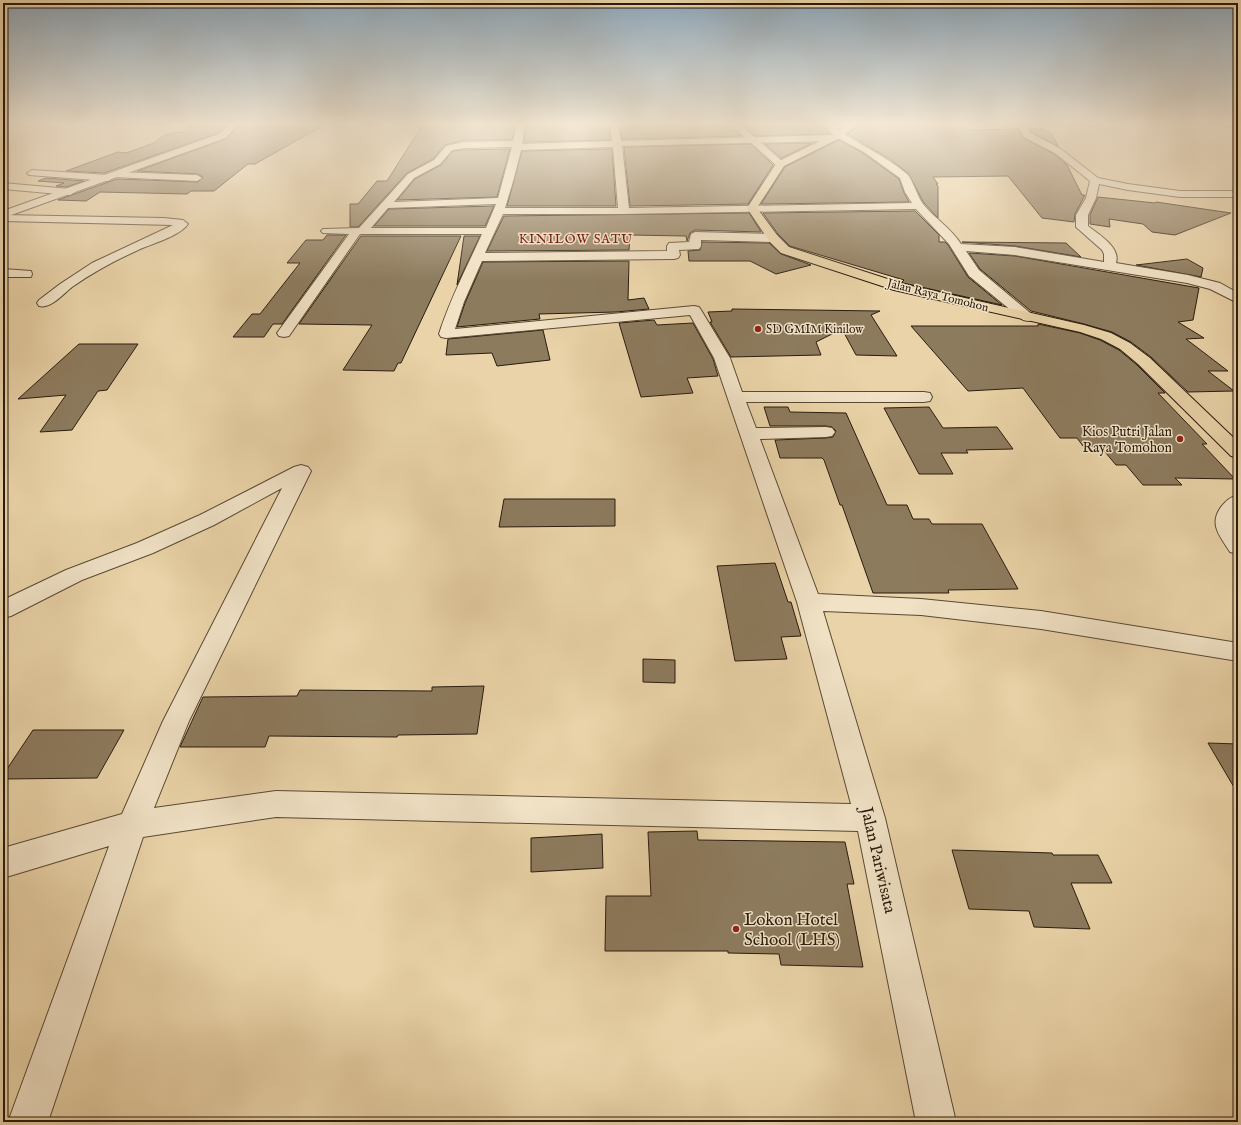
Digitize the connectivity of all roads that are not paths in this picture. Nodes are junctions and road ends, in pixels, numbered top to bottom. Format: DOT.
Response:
graph roads {
  1 [pos="111,176"];
  2 [pos="133,176"];
  3 [pos="411,176"];
  4 [pos="509,176"];
  5 [pos="620,176"];
  6 [pos="772,176"];
  7 [pos="904,176"];
  8 [pos="1091,176"];
  9 [pos="197,178"];
  10 [pos="1095,180"];
  11 [pos="3,186"];
  12 [pos="70,192"];
  13 [pos="1238,194"];
  14 [pos="386,205"];
  15 [pos="501,206"];
  16 [pos="919,206"];
  17 [pos="752,208"];
  18 [pos="624,210"];
  19 [pos="3,215"];
  20 [pos="3,218"];
  21 [pos="327,231"];
  22 [pos="360,231"];
  23 [pos="489,231"];
  24 [pos="772,238"];
  25 [pos="957,248"];
  26 [pos="477,257"];
  27 [pos="1109,266"];
  28 [pos="3,273"];
  29 [pos="26,274"];
  30 [pos="1238,299"];
  31 [pos="44,303"];
  32 [pos="1028,317"];
  33 [pos="284,333"];
  34 [pos="736,397"];
  35 [pos="924,397"];
  36 [pos="826,432"];
  37 [pos="749,434"];
  38 [pos="1238,452"];
  39 [pos="1238,501"];
  40 [pos="1238,547"];
  41 [pos="809,602"];
  42 [pos="3,610"];
  43 [pos="1238,652"];
  44 [pos="870,818"];
  45 [pos="132,825"];
  46 [pos="3,863"];
  47 [pos="28,1122"];
  48 [pos="936,1122"];
  1 -- 12 [label="street"];
  2 -- 9 [label="street"];
  3 -- 14 [label="street"];
  4 -- 15 [label="street"];
  5 -- 18 [label="street"];
  6 -- 17 [label="highway"];
  7 -- 16 [label="street"];
  8 -- 10 [label="street"];
  10 -- 13 [label="street"];
  10 -- 27 [label="street"];
  11 -- 12 [label="street"];
  12 -- 19 [label="street"];
  14 -- 15 [label="street"];
  14 -- 22 [label="street"];
  15 -- 18 [label="street"];
  15 -- 23 [label="street"];
  16 -- 17 [label="street"];
  16 -- 25 [label="street"];
  17 -- 18 [label="street"];
  17 -- 24 [label="highway, Jalan Raya Tomohon"];
  20 -- 31 [label="street"];
  21 -- 22 [label="street"];
  22 -- 23 [label="street"];
  22 -- 33 [label="street"];
  23 -- 26 [label="street"];
  24 -- 26 [label="street"];
  24 -- 32 [label="highway, Jalan Raya Tomohon"];
  25 -- 27 [label="street"];
  25 -- 32 [label="street"];
  26 -- 34 [label="street, Jalan Pariwisata"];
  27 -- 30 [label="street"];
  28 -- 29 [label="street"];
  32 -- 38 [label="highway, Jalan Raya Tomohon"];
  34 -- 35 [label="street"];
  34 -- 37 [label="street, Jalan Pariwisata"];
  36 -- 37 [label="street"];
  37 -- 41 [label="street, Jalan Pariwisata"];
  39 -- 40 [label="street"];
  41 -- 43 [label="street"];
  41 -- 44 [label="street, Jalan Pariwisata"];
  42 -- 45 [label="street"];
  44 -- 45 [label="street"];
  44 -- 48 [label="street, Jalan Pariwisata"];
  45 -- 46 [label="street"];
  45 -- 47 [label="street"];
}
